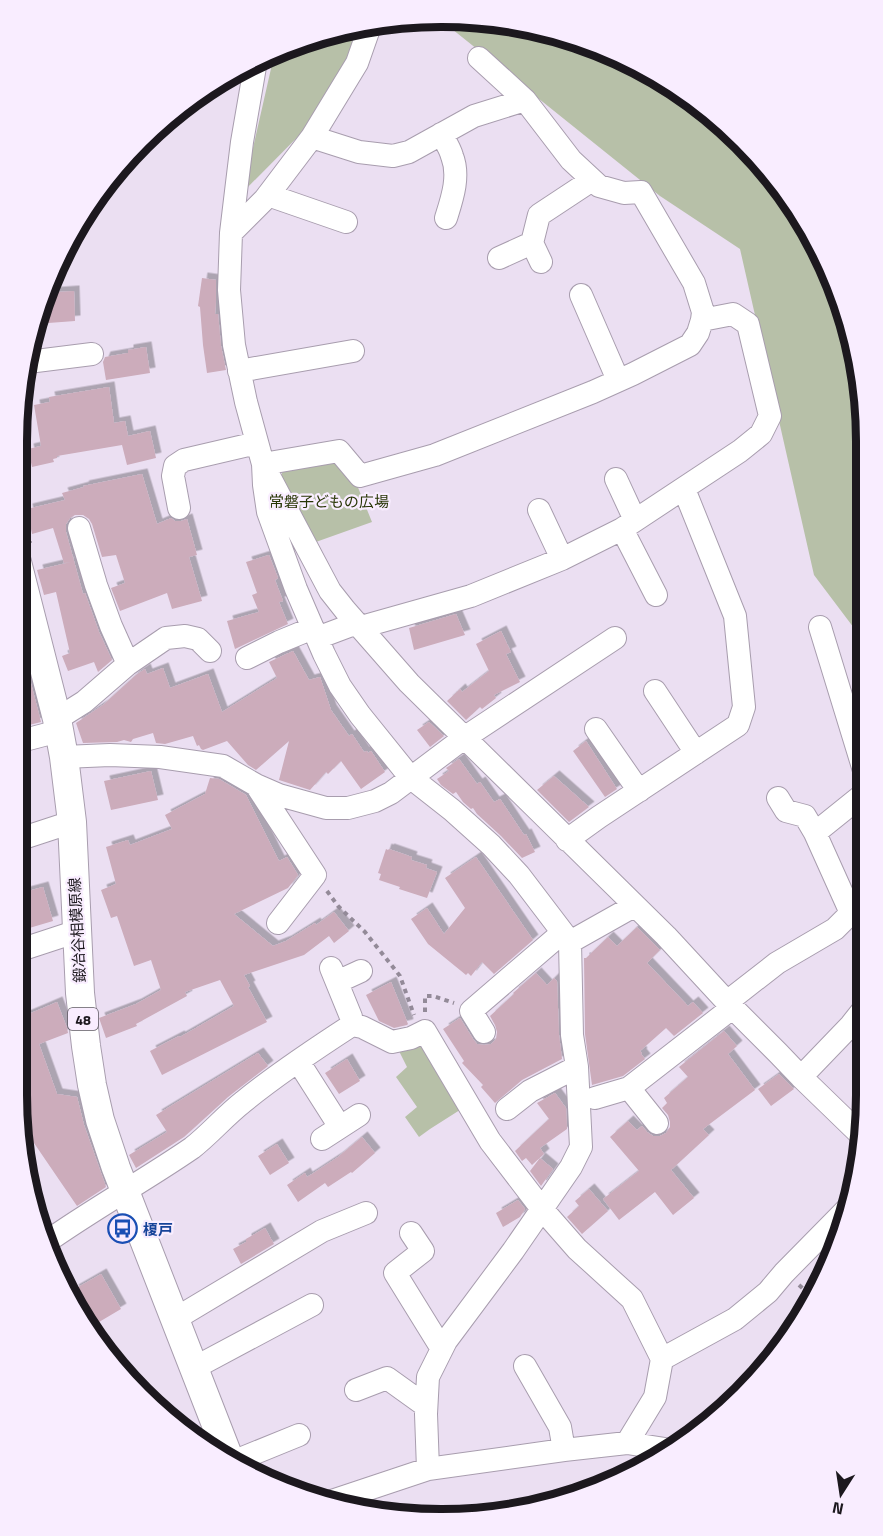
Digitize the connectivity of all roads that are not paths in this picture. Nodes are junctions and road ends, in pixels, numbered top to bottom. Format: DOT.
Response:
graph roads {
  1 [pos="367,34"];
  2 [pos="479,58"];
  3 [pos="254,72"];
  4 [pos="525,100"];
  5 [pos="441,134"];
  6 [pos="312,137"];
  7 [pos="592,180"];
  8 [pos="268,195"];
  9 [pos="446,218"];
  10 [pos="346,222"];
  11 [pos="231,233"];
  12 [pos="499,258"];
  13 [pos="581,295"];
  14 [pos="702,320"];
  15 [pos="353,351"];
  16 [pos="92,354"];
  17 [pos="35,361"];
  18 [pos="239,371"];
  19 [pos="618,380"];
  20 [pos="260,454"];
  21 [pos="616,479"];
  22 [pos="684,489"];
  23 [pos="170,496"];
  24 [pos="539,510"];
  25 [pos="628,525"];
  26 [pos="79,528"];
  27 [pos="562,559"];
  28 [pos="656,595"];
  29 [pos="27,607"];
  30 [pos="359,625"];
  31 [pos="820,627"];
  32 [pos="315,633"];
  33 [pos="615,638"];
  34 [pos="210,651"];
  35 [pos="247,658"];
  36 [pos="128,664"];
  37 [pos="655,691"];
  38 [pos="54,728"];
  39 [pos="596,729"];
  40 [pos="27,738"];
  41 [pos="464,738"];
  42 [pos="856,744"];
  43 [pos="696,753"];
  44 [pos="410,777"];
  45 [pos="256,785"];
  46 [pos="639,791"];
  47 [pos="856,800"];
  48 [pos="779,811"];
  49 [pos="72,822"];
  50 [pos="815,833"];
  51 [pos="27,837"];
  52 [pos="567,840"];
  53 [pos="856,905"];
  54 [pos="634,906"];
  55 [pos="856,910"];
  56 [pos="278,922"];
  57 [pos="78,931"];
  58 [pos="566,938"];
  59 [pos="27,948"];
  60 [pos="361,971"];
  61 [pos="730,1005"];
  62 [pos="856,1019"];
  63 [pos="352,1025"];
  64 [pos="484,1032"];
  65 [pos="298,1061"];
  66 [pos="577,1067"];
  67 [pos="801,1077"];
  68 [pos="629,1088"];
  69 [pos="595,1098"];
  70 [pos="507,1109"];
  71 [pos="359,1115"];
  72 [pos="657,1124"];
  73 [pos="854,1129"];
  74 [pos="125,1191"];
  75 [pos="542,1209"];
  76 [pos="366,1214"];
  77 [pos="837,1220"];
  78 [pos="411,1233"];
  79 [pos="53,1238"];
  80 [pos="312,1305"];
  81 [pos="175,1319"];
  82 [pos="442,1349"];
  83 [pos="662,1359"];
  84 [pos="525,1366"];
  85 [pos="194,1368"];
  86 [pos="356,1390"];
  87 [pos="426,1406"];
  88 [pos="298,1435"];
  89 [pos="627,1443"];
  90 [pos="225,1447"];
  91 [pos="658,1448"];
  92 [pos="564,1450"];
  93 [pos="243,1458"];
  94 [pos="428,1469"];
  95 [pos="344,1497"];
  1 -- 6 [label="street"];
  2 -- 4 [label="street"];
  3 -- 11 [label="street"];
  4 -- 5 [label="street"];
  4 -- 7 [label="street"];
  5 -- 6 [label="street"];
  5 -- 9 [label="street"];
  6 -- 8 [label="street"];
  7 -- 12 [label="street"];
  7 -- 14 [label="street"];
  8 -- 10 [label="street"];
  8 -- 11 [label="street"];
  11 -- 18 [label="street"];
  13 -- 19 [label="street"];
  14 -- 19 [label="street"];
  14 -- 22 [label="street"];
  15 -- 18 [label="street"];
  16 -- 17 [label="street"];
  18 -- 20 [label="street"];
  19 -- 20 [label="street"];
  20 -- 23 [label="street"];
  20 -- 30 [label="street"];
  20 -- 32 [label="street"];
  21 -- 25 [label="street"];
  22 -- 25 [label="street"];
  22 -- 43 [label="street"];
  24 -- 27 [label="street"];
  25 -- 27 [label="street"];
  25 -- 28 [label="street"];
  26 -- 36 [label="street"];
  27 -- 30 [label="street"];
  29 -- 38 [label="main road, 鍛冶谷相模原線 / 48"];
  30 -- 32 [label="street"];
  30 -- 41 [label="street"];
  31 -- 42 [label="street"];
  32 -- 35 [label="street"];
  32 -- 44 [label="street"];
  33 -- 41 [label="street"];
  34 -- 36 [label="street"];
  36 -- 38 [label="street"];
  37 -- 43 [label="street"];
  38 -- 40 [label="street"];
  38 -- 45 [label="street"];
  38 -- 49 [label="main road, 鍛冶谷相模原線 / 48"];
  39 -- 46 [label="street"];
  41 -- 44 [label="street"];
  41 -- 52 [label="street"];
  43 -- 46 [label="street"];
  44 -- 45 [label="street"];
  44 -- 58 [label="street"];
  45 -- 56 [label="street"];
  46 -- 52 [label="street"];
  47 -- 50 [label="street"];
  48 -- 50 [label="street"];
  49 -- 51 [label="street"];
  49 -- 57 [label="main road, 鍛冶谷相模原線 / 48"];
  50 -- 53 [label="street"];
  52 -- 54 [label="street"];
  54 -- 58 [label="street"];
  54 -- 61 [label="street"];
  55 -- 61 [label="street"];
  57 -- 59 [label="street"];
  57 -- 74 [label="main road, 鍛冶谷相模原線 / 48"];
  58 -- 64 [label="street"];
  58 -- 66 [label="street"];
  60 -- 63 [label="street"];
  61 -- 67 [label="street"];
  61 -- 68 [label="street"];
  62 -- 67 [label="street"];
  63 -- 65 [label="street"];
  63 -- 75 [label="street"];
  65 -- 71 [label="street"];
  65 -- 74 [label="street"];
  66 -- 70 [label="street"];
  66 -- 75 [label="street"];
  67 -- 73 [label="street"];
  68 -- 69 [label="street"];
  68 -- 72 [label="street"];
  74 -- 79 [label="street"];
  74 -- 81 [label="main road, 鍛冶谷相模原線 / 48"];
  75 -- 82 [label="street"];
  75 -- 83 [label="street"];
  76 -- 81 [label="street"];
  77 -- 83 [label="street"];
  78 -- 82 [label="street"];
  80 -- 85 [label="street"];
  81 -- 85 [label="main road, 鍛冶谷相模原線 / 48"];
  82 -- 87 [label="street"];
  83 -- 89 [label="street"];
  84 -- 92 [label="street"];
  85 -- 90 [label="main road, 鍛冶谷相模原線 / 48"];
  86 -- 87 [label="street"];
  87 -- 94 [label="street"];
  88 -- 93 [label="street"];
  89 -- 91 [label="street"];
  89 -- 92 [label="street"];
  92 -- 94 [label="street"];
  94 -- 95 [label="street"];
}
